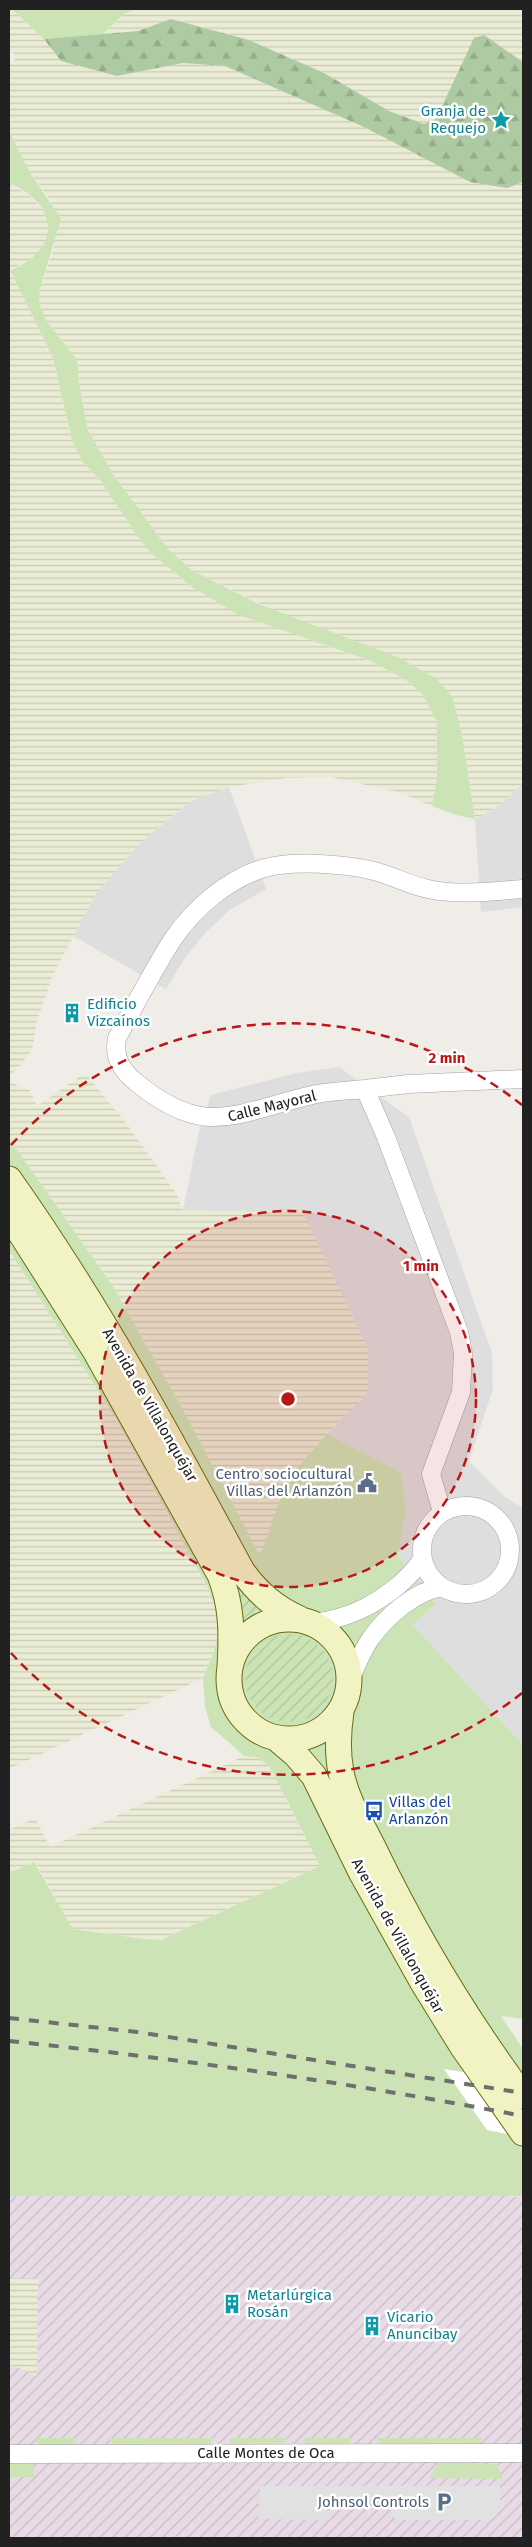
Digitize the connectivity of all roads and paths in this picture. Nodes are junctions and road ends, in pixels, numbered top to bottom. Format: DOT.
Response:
graph roads {
  1 [pos="523,888"];
  2 [pos="523,1079"];
  3 [pos="365,1089"];
  4 [pos="9,1179"];
  5 [pos="9,1215"];
  6 [pos="442,1512"];
  7 [pos="517,1546"];
  8 [pos="422,1559"];
  9 [pos="442,1588"];
  10 [pos="307,1621"];
  11 [pos="230,1666"];
  12 [pos="350,1680"];
  13 [pos="340,1712"];
  14 [pos="276,1738"];
  15 [pos="523,2096"];
  16 [pos="523,2133"];
  17 [pos="9,2454"];
  18 [pos="523,2454"];
  1 -- 3 [label="street, Calle Mayoral"];
  2 -- 3 [label="street"];
  3 -- 6 [label="street"];
  4 -- 10 [label="street, Avenida de Villalonquéjar"];
  5 -- 11 [label="street, Avenida de Villalonquéjar"];
  6 -- 7 [label="street"];
  6 -- 8 [label="street"];
  7 -- 9 [label="street"];
  8 -- 9 [label="street"];
  8 -- 10 [label="street"];
  9 -- 12 [label="street"];
  10 -- 11 [label="street"];
  10 -- 12 [label="street"];
  11 -- 14 [label="street"];
  12 -- 13 [label="street"];
  13 -- 14 [label="street"];
  13 -- 15 [label="street, Avenida de Villalonquéjar"];
  14 -- 16 [label="street, Avenida de Villalonquéjar"];
  17 -- 18 [label="street, Calle Montes de Oca"];
}
